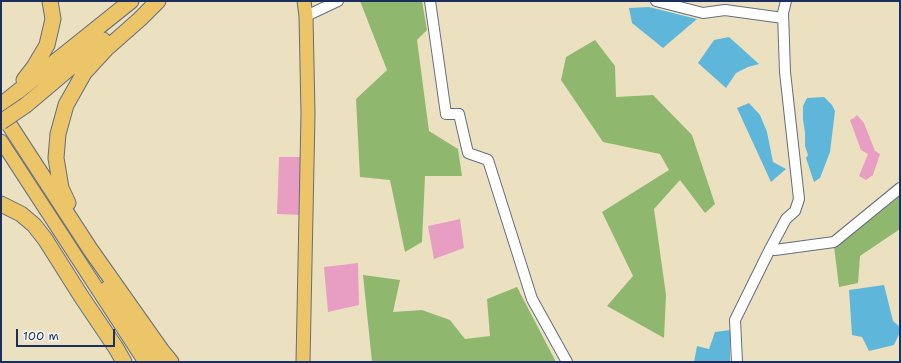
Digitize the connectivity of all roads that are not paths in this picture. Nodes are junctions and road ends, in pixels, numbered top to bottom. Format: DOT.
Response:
graph roads {
  1 [pos="50,1"];
  2 [pos="131,1"];
  3 [pos="150,1"];
  4 [pos="158,1"];
  5 [pos="304,1"];
  6 [pos="338,1"];
  7 [pos="430,1"];
  8 [pos="656,1"];
  9 [pos="786,1"];
  10 [pos="306,16"];
  11 [pos="783,18"];
  12 [pos="5,102"];
  13 [pos="1,112"];
  14 [pos="1,124"];
  15 [pos="1,141"];
  16 [pos="1,154"];
  17 [pos="900,188"];
  18 [pos="1,204"];
  19 [pos="90,249"];
  20 [pos="770,249"];
  21 [pos="124,362"];
  22 [pos="138,362"];
  23 [pos="145,362"];
  24 [pos="156,362"];
  25 [pos="171,362"];
  26 [pos="303,362"];
  27 [pos="567,362"];
  28 [pos="737,362"];
  1 -- 12 [label="highway"];
  2 -- 12 [label="highway"];
  3 -- 14 [label="highway, bridge"];
  4 -- 19 [label="highway"];
  5 -- 10 [label="main road"];
  6 -- 10 [label="street"];
  7 -- 27 [label="street"];
  8 -- 11 [label="street"];
  9 -- 11 [label="street"];
  10 -- 26 [label="main road"];
  11 -- 20 [label="street"];
  13 -- 19 [label="highway"];
  14 -- 24 [label="highway"];
  15 -- 23 [label="main road"];
  16 -- 22 [label="main road"];
  17 -- 20 [label="street"];
  18 -- 21 [label="highway"];
  19 -- 25 [label="highway"];
  20 -- 28 [label="street"];
}
